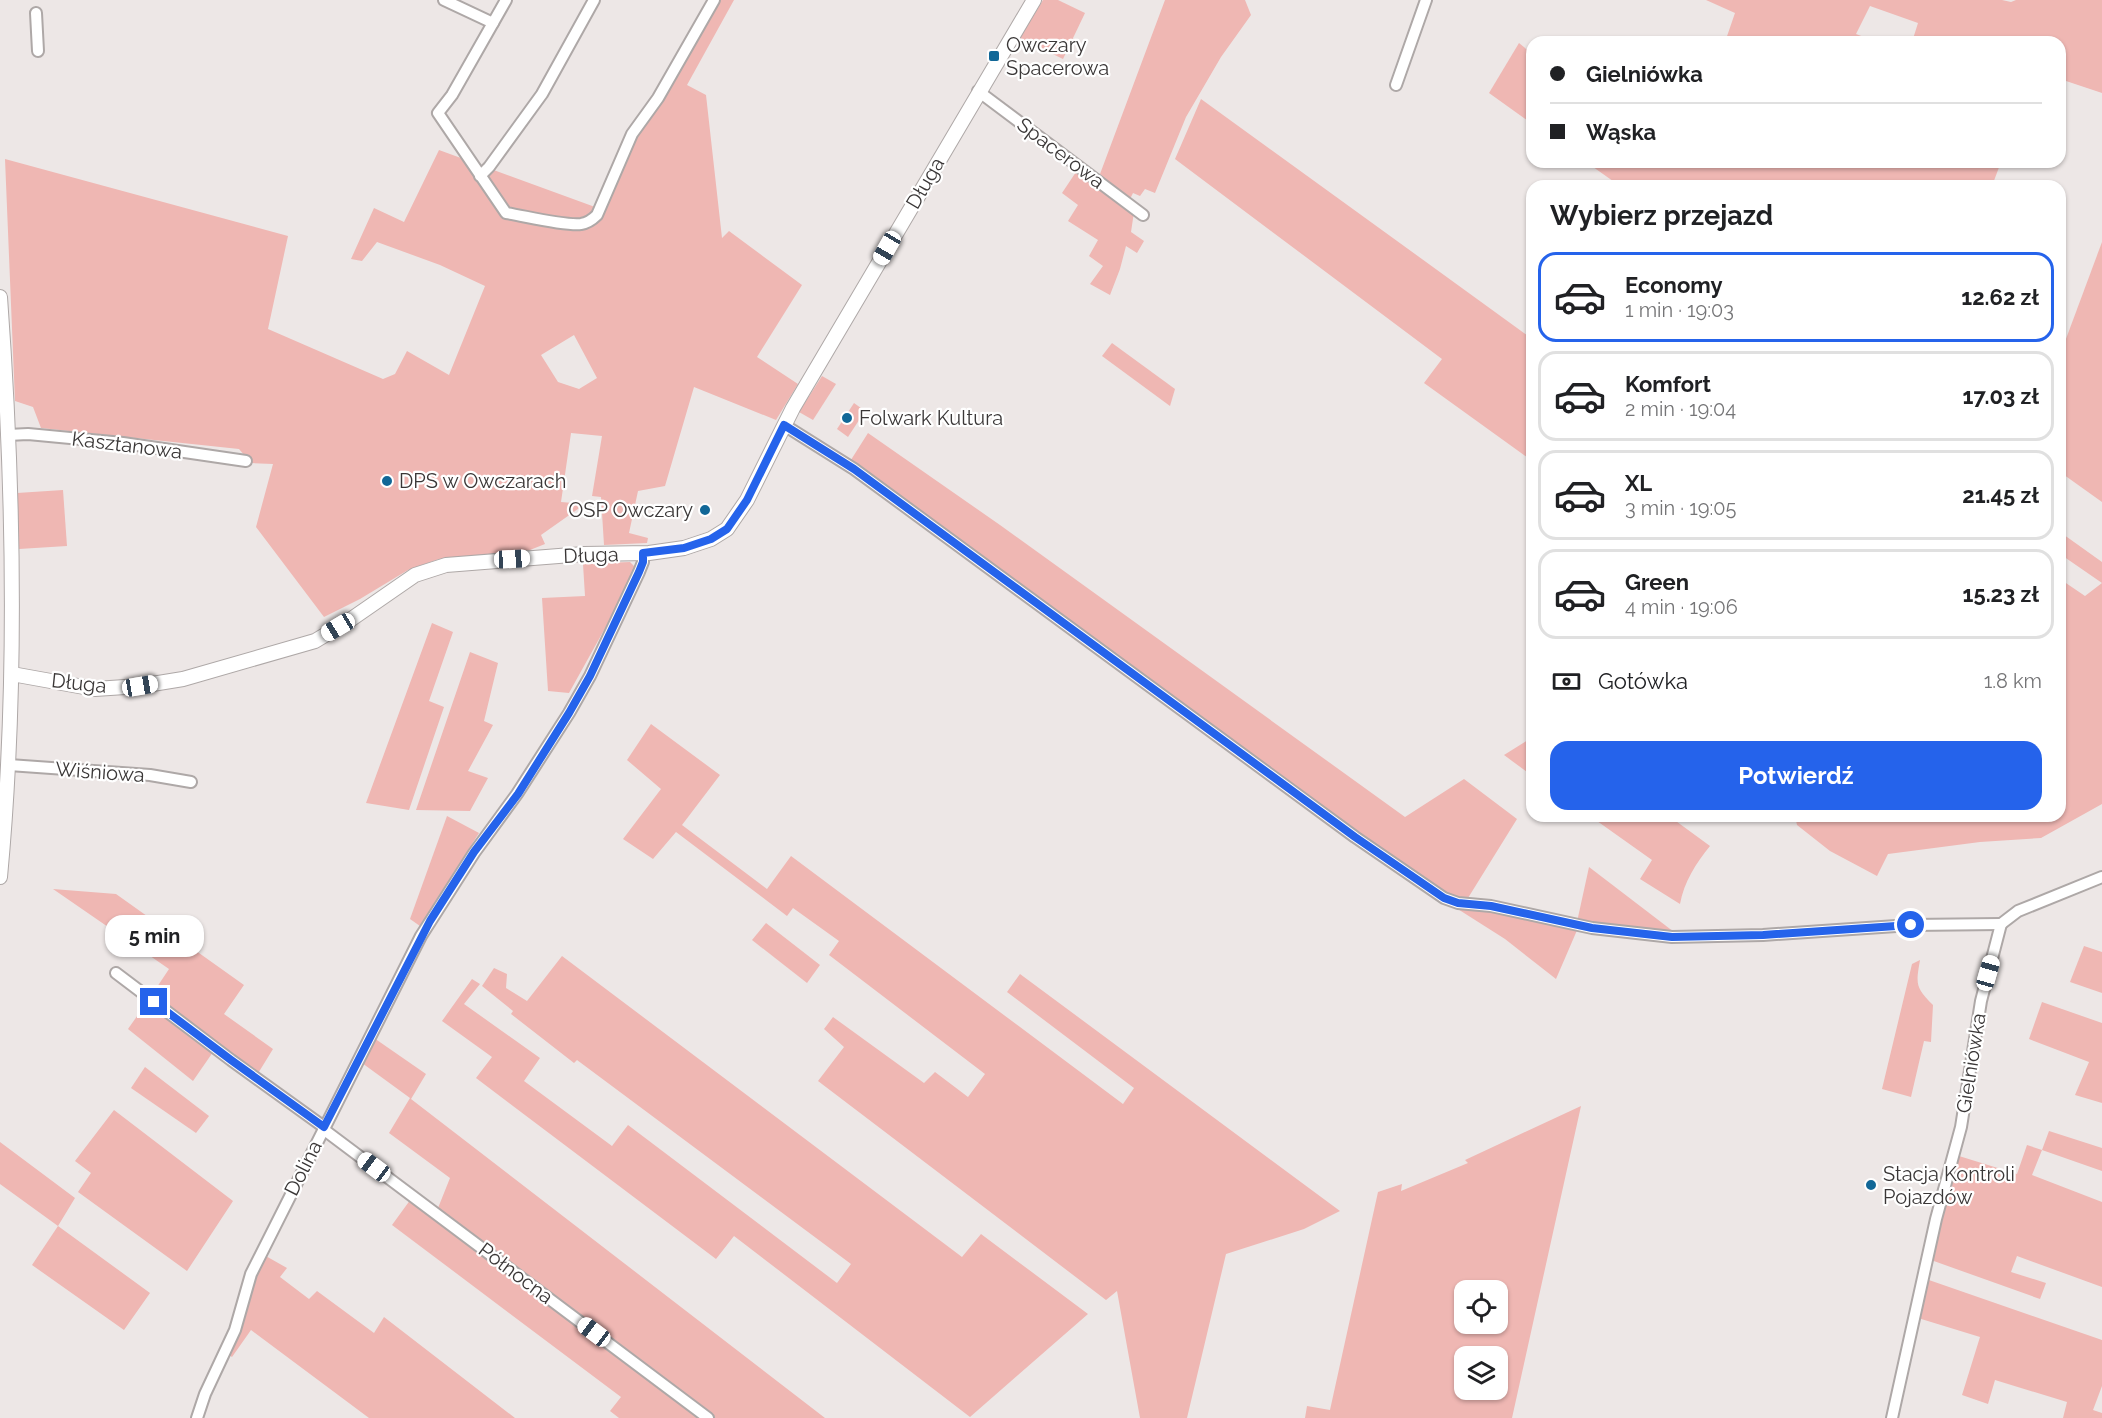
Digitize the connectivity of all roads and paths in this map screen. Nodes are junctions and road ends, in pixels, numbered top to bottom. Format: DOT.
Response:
graph roads {
  1 [pos="444,0"];
  2 [pos="506,0"];
  3 [pos="594,0"];
  4 [pos="714,0"];
  5 [pos="1034,0"];
  6 [pos="1426,0"];
  7 [pos="36,13"];
  8 [pos="493,23"];
  9 [pos="38,51"];
  10 [pos="1396,85"];
  11 [pos="978,92"];
  12 [pos="480,176"];
  13 [pos="1143,215"];
  14 [pos="0,297"];
  15 [pos="784,425"];
  16 [pos="8,435"];
  17 [pos="246,461"];
  18 [pos="643,553"];
  19 [pos="12,674"];
  20 [pos="9,765"];
  21 [pos="191,782"];
  22 [pos="0,877"];
  23 [pos="2102,877"];
  24 [pos="2001,924"];
  25 [pos="116,973"];
  26 [pos="323,1128"];
  27 [pos="197,1418"];
  28 [pos="708,1418"];
  29 [pos="1892,1418"];
  1 -- 8 [label="street"];
  2 -- 8 [label="street"];
  3 -- 12 [label="street"];
  4 -- 12 [label="street"];
  5 -- 11 [label="street, Długa"];
  6 -- 10 [label="street"];
  7 -- 9 [label="street"];
  8 -- 12 [label="street"];
  11 -- 13 [label="street, Spacerowa"];
  11 -- 15 [label="street, Długa"];
  14 -- 16 [label="street"];
  15 -- 18 [label="street, Długa"];
  15 -- 24 [label="street"];
  16 -- 17 [label="street, Kasztanowa"];
  16 -- 19 [label="street"];
  18 -- 19 [label="street, Długa"];
  18 -- 26 [label="street, Dolina"];
  19 -- 20 [label="street"];
  20 -- 21 [label="street, Wiśniowa"];
  20 -- 22 [label="street"];
  23 -- 24 [label="street"];
  24 -- 29 [label="street, Gielniówka"];
  25 -- 26 [label="street, Północna"];
  26 -- 27 [label="street, Dolina"];
  26 -- 28 [label="street, Północna"];
}
